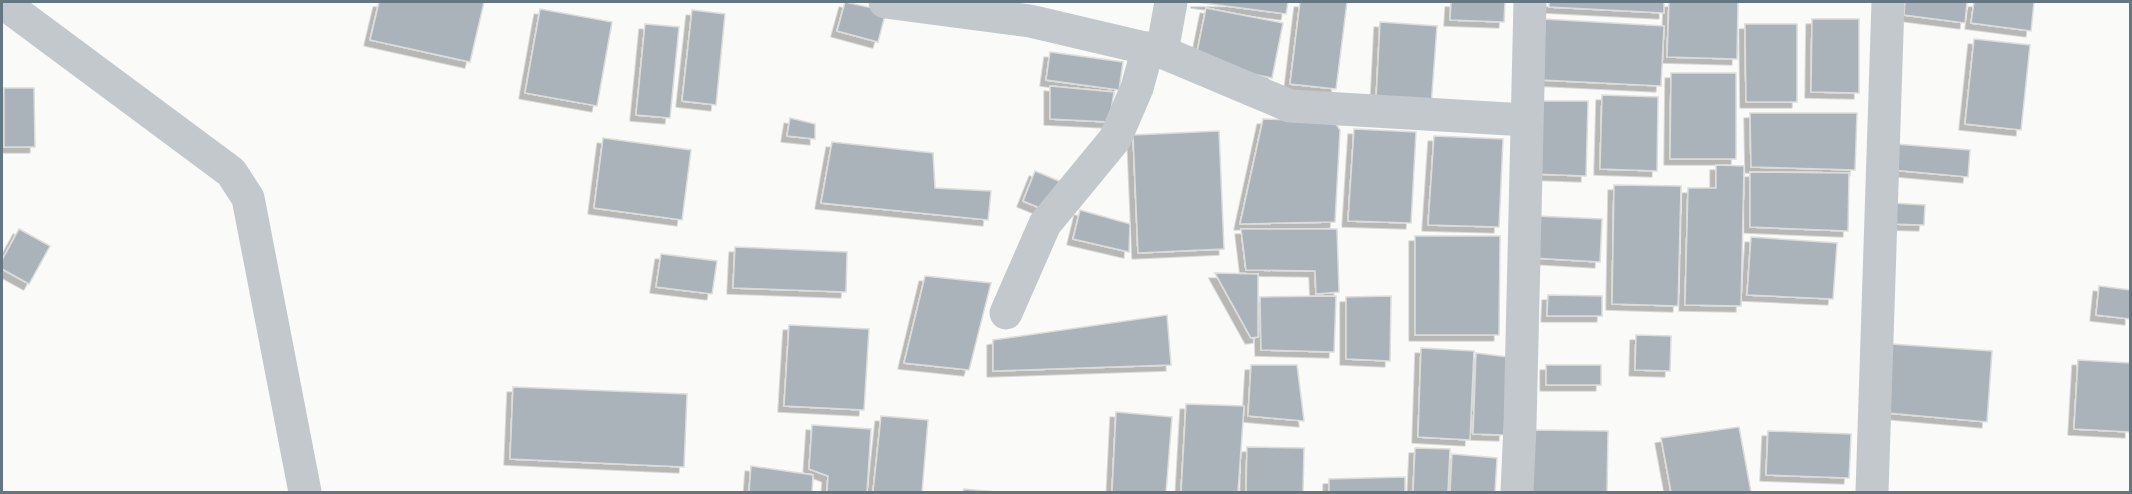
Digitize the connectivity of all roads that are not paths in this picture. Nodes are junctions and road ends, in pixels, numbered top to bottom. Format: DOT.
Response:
graph roads {
  1 [pos="2,2"];
  2 [pos="894,2"];
  3 [pos="1171,2"];
  4 [pos="1530,2"];
  5 [pos="1888,2"];
  6 [pos="1155,50"];
  7 [pos="1526,120"];
  8 [pos="1006,313"];
  9 [pos="305,492"];
  10 [pos="1516,492"];
  11 [pos="1872,492"];
  1 -- 9 [label="street"];
  2 -- 6 [label="street"];
  3 -- 6 [label="street"];
  4 -- 7 [label="street"];
  5 -- 11 [label="street"];
  6 -- 7 [label="street"];
  6 -- 8 [label="street"];
  7 -- 10 [label="street"];
}
